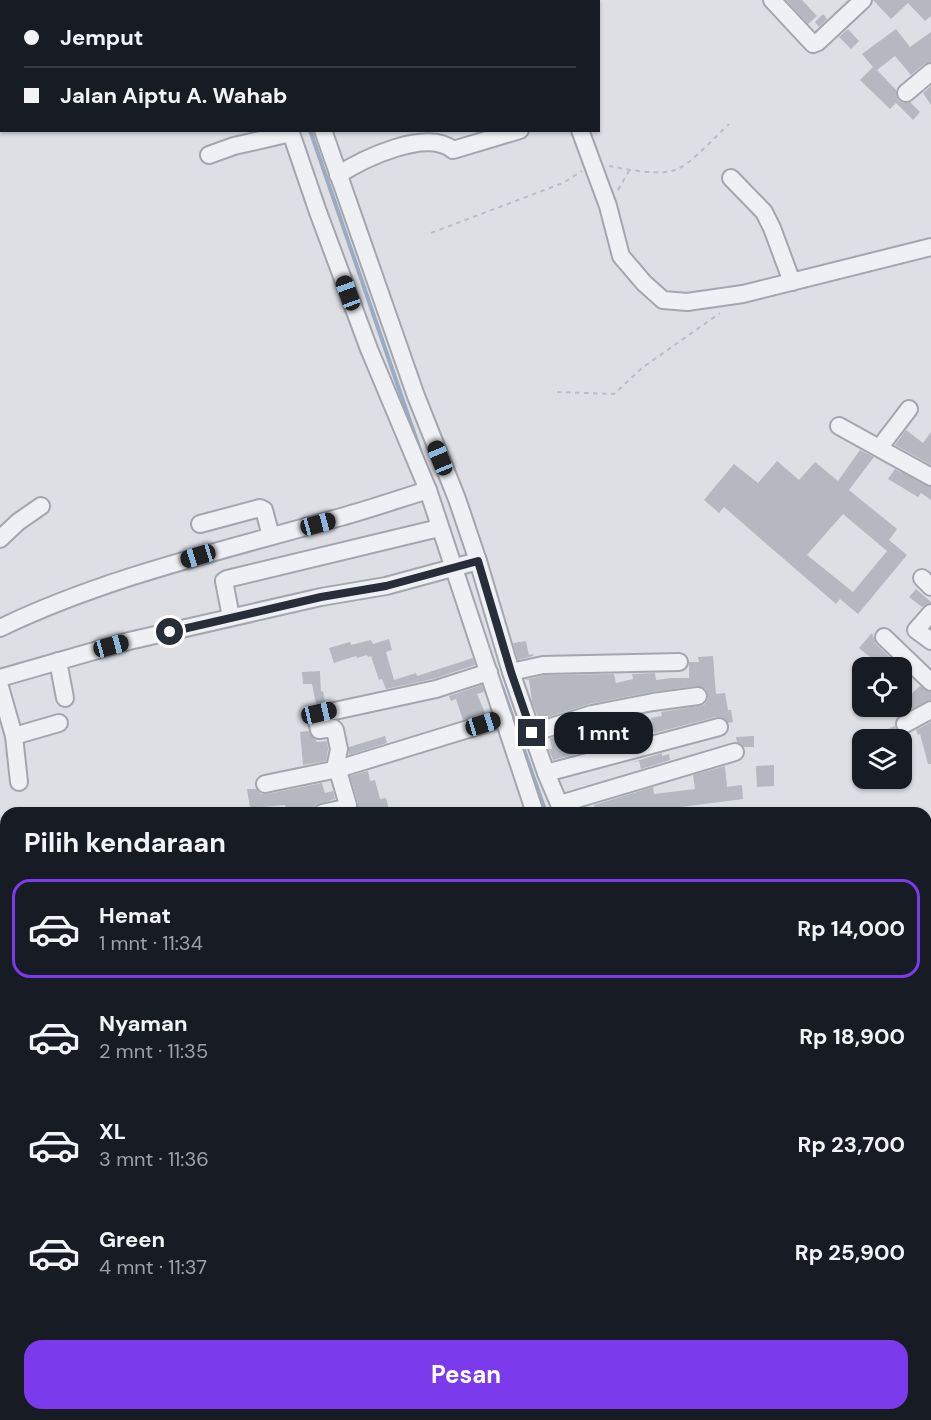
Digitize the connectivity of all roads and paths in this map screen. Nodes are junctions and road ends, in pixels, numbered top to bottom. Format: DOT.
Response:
graph roads {
  1 [pos="772,0"];
  2 [pos="863,0"];
  3 [pos="931,72"];
  4 [pos="906,93"];
  5 [pos="729,124"];
  6 [pos="291,132"];
  7 [pos="324,132"];
  8 [pos="513,132"];
  9 [pos="580,132"];
  10 [pos="209,155"];
  11 [pos="593,163"];
  12 [pos="630,170"];
  13 [pos="337,172"];
  14 [pos="731,178"];
  15 [pos="608,206"];
  16 [pos="431,233"];
  17 [pos="931,247"];
  18 [pos="792,282"];
  19 [pos="720,312"];
  20 [pos="395,340"];
  21 [pos="372,348"];
  22 [pos="557,392"];
  23 [pos="909,409"];
  24 [pos="840,426"];
  25 [pos="880,447"];
  26 [pos="931,477"];
  27 [pos="428,490"];
  28 [pos="41,506"];
  29 [pos="200,524"];
  30 [pos="439,528"];
  31 [pos="271,536"];
  32 [pos="0,539"];
  33 [pos="466,564"];
  34 [pos="931,613"];
  35 [pos="231,617"];
  36 [pos="0,628"];
  37 [pos="884,637"];
  38 [pos="931,642"];
  39 [pos="58,661"];
  40 [pos="680,662"];
  41 [pos="489,672"];
  42 [pos="511,672"];
  43 [pos="0,678"];
  44 [pos="931,682"];
  45 [pos="0,687"];
  46 [pos="698,696"];
  47 [pos="65,698"];
  48 [pos="931,710"];
  49 [pos="504,718"];
  50 [pos="59,723"];
  51 [pos="905,724"];
  52 [pos="719,727"];
  53 [pos="532,733"];
  54 [pos="14,736"];
  55 [pos="735,752"];
  56 [pos="338,769"];
  57 [pos="546,773"];
  58 [pos="523,776"];
  59 [pos="19,782"];
  60 [pos="265,784"];
  61 [pos="343,807"];
  62 [pos="523,807"];
  63 [pos="533,807"];
  64 [pos="560,807"];
  65 [pos="567,807"];
  1 -- 2 [label="street"];
  3 -- 4 [label="street"];
  5 -- 12 [label="path"];
  6 -- 10 [label="street"];
  6 -- 21 [label="street"];
  7 -- 13 [label="street"];
  8 -- 13 [label="street"];
  9 -- 11 [label="street"];
  11 -- 12 [label="path"];
  11 -- 15 [label="street"];
  11 -- 16 [label="path"];
  12 -- 15 [label="path"];
  13 -- 20 [label="street"];
  14 -- 18 [label="street"];
  15 -- 18 [label="street"];
  17 -- 18 [label="street"];
  19 -- 22 [label="path"];
  20 -- 21 [label="street"];
  20 -- 33 [label="street"];
  21 -- 27 [label="street"];
  23 -- 25 [label="street"];
  24 -- 25 [label="street"];
  25 -- 26 [label="street"];
  27 -- 30 [label="street"];
  27 -- 31 [label="street"];
  28 -- 32 [label="street"];
  29 -- 31 [label="street"];
  30 -- 33 [label="street"];
  30 -- 35 [label="street"];
  31 -- 36 [label="street"];
  33 -- 35 [label="street"];
  33 -- 41 [label="street"];
  33 -- 42 [label="street"];
  34 -- 38 [label="street"];
  35 -- 39 [label="street"];
  37 -- 44 [label="street"];
  39 -- 43 [label="street"];
  39 -- 47 [label="street"];
  40 -- 42 [label="street"];
  41 -- 49 [label="street"];
  41 -- 56 [label="street"];
  42 -- 53 [label="street"];
  45 -- 54 [label="street"];
  46 -- 53 [label="street"];
  48 -- 51 [label="street"];
  49 -- 56 [label="street"];
  49 -- 58 [label="street"];
  50 -- 54 [label="street"];
  52 -- 57 [label="street"];
  53 -- 57 [label="street"];
  54 -- 59 [label="street"];
  55 -- 65 [label="street"];
  56 -- 60 [label="street"];
  56 -- 61 [label="street"];
  57 -- 64 [label="street"];
  58 -- 62 [label="street"];
  58 -- 63 [label="street"];
}
